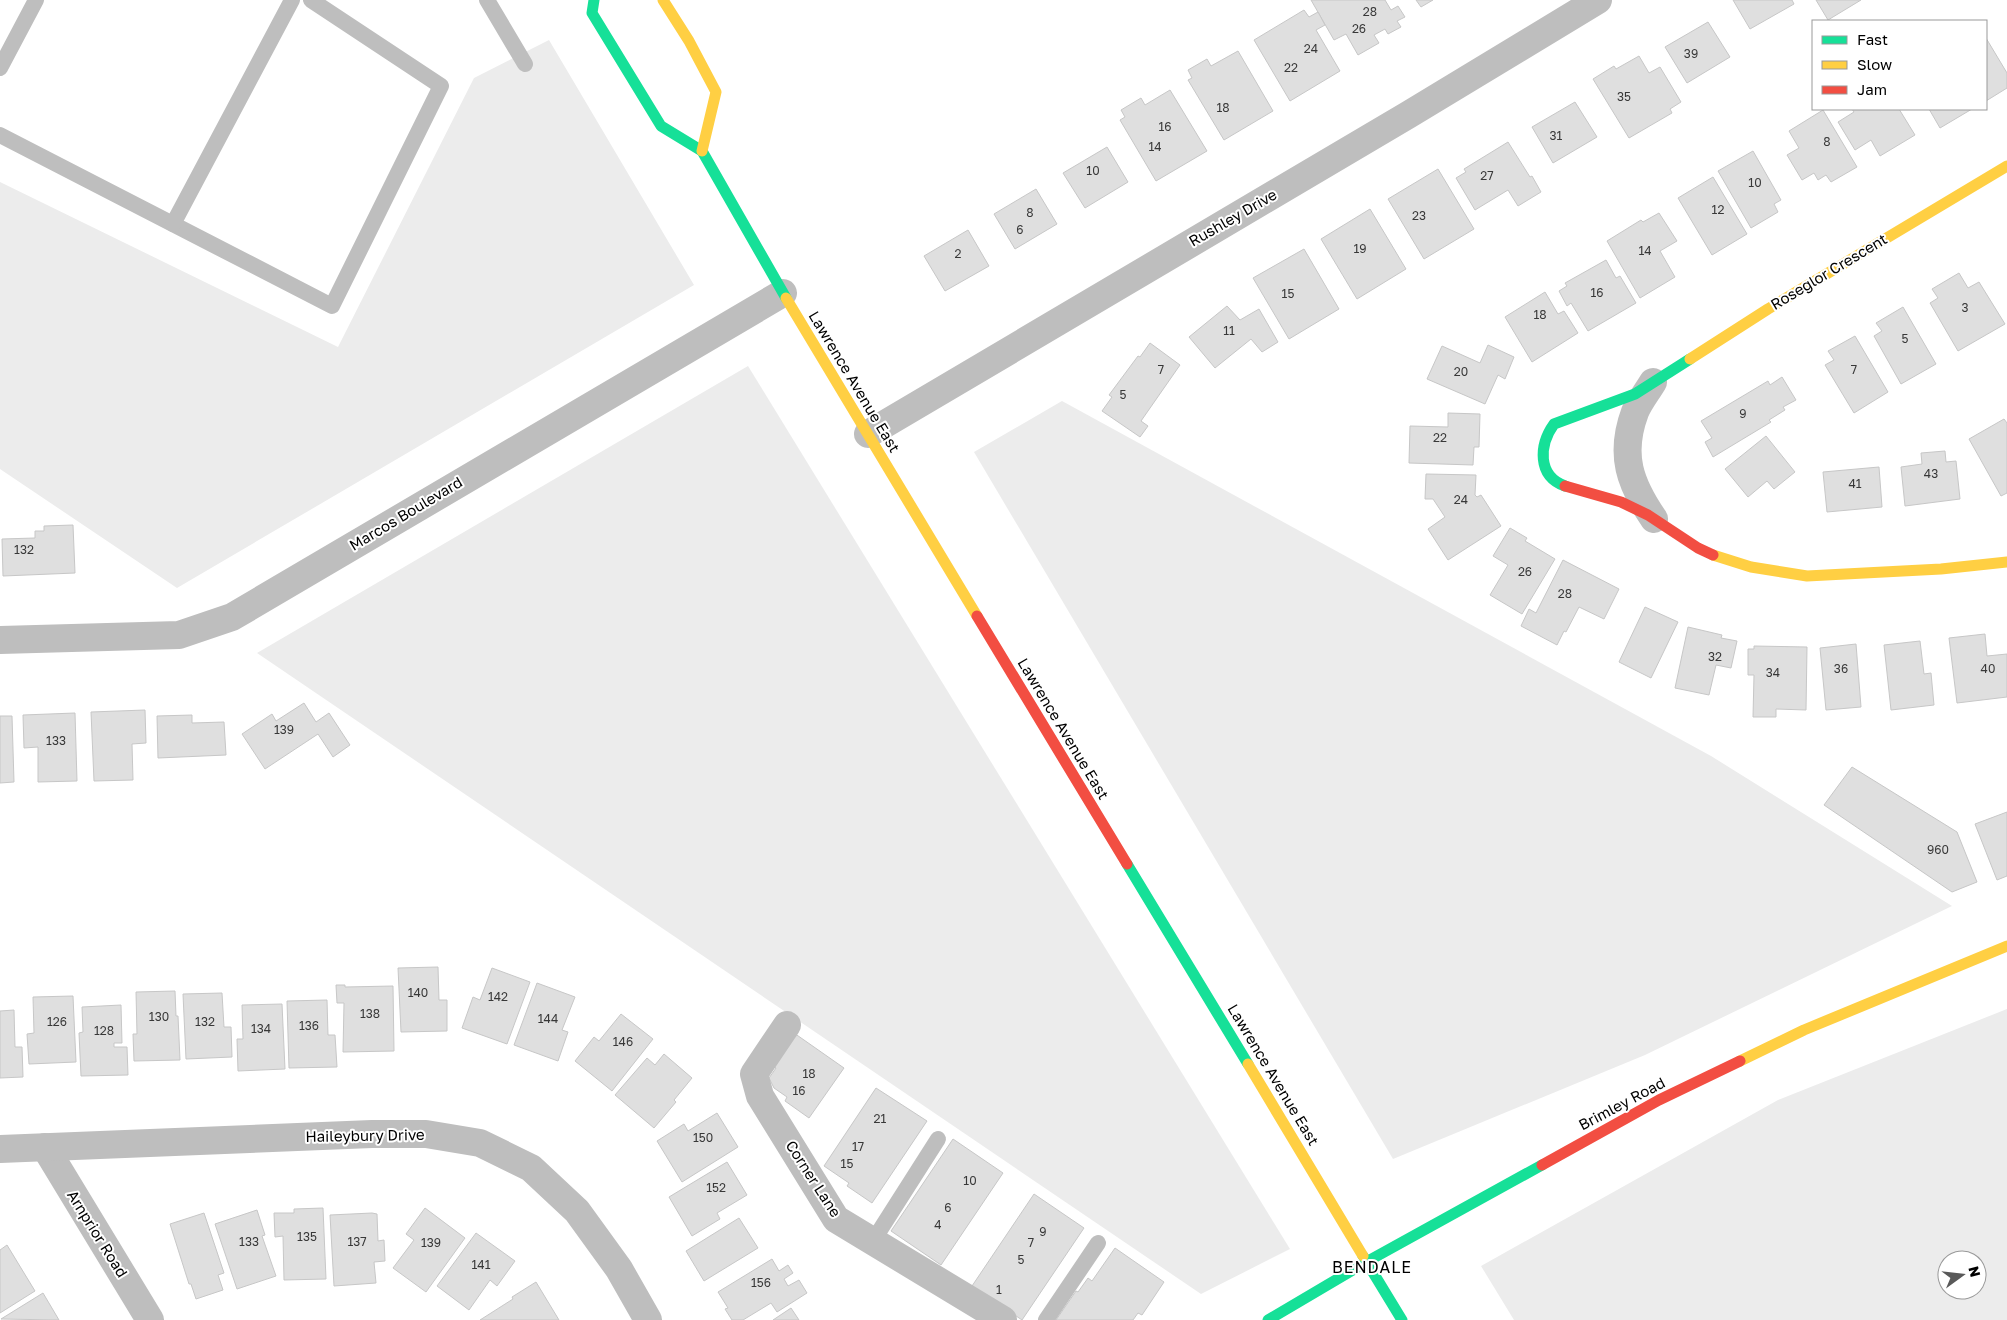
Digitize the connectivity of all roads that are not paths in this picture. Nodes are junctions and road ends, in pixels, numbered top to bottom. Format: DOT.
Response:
graph roads {
  1 [pos="36,0"];
  2 [pos="292,0"];
  3 [pos="311,0"];
  4 [pos="487,0"];
  5 [pos="594,0"];
  6 [pos="664,0"];
  7 [pos="1598,0"];
  8 [pos="525,64"];
  9 [pos="0,68"];
  10 [pos="0,135"];
  11 [pos="702,151"];
  12 [pos="2007,166"];
  13 [pos="173,224"];
  14 [pos="783,293"];
  15 [pos="1653,382"];
  16 [pos="868,434"];
  17 [pos="1654,519"];
  18 [pos="2007,562"];
  19 [pos="0,640"];
  20 [pos="2007,946"];
  21 [pos="787,1025"];
  22 [pos="938,1139"];
  23 [pos="45,1147"];
  24 [pos="0,1149"];
  25 [pos="873,1241"];
  26 [pos="1098,1243"];
  27 [pos="1368,1261"];
  28 [pos="150,1320"];
  29 [pos="648,1320"];
  30 [pos="1003,1320"];
  31 [pos="1046,1320"];
  32 [pos="1268,1320"];
  33 [pos="1402,1320"];
  1 -- 9 [label="lane"];
  2 -- 13 [label="lane"];
  3 -- 13 [label="lane"];
  4 -- 8 [label="lane"];
  5 -- 11 [label="main road, Lawrence Avenue East"];
  6 -- 11 [label="main road"];
  7 -- 16 [label="street, Rushley Drive"];
  10 -- 13 [label="lane"];
  11 -- 14 [label="main road, Lawrence Avenue East"];
  12 -- 15 [label="main road, Roseglor Crescent"];
  14 -- 16 [label="main road, Lawrence Avenue East"];
  14 -- 19 [label="street, Marcos Boulevard"];
  15 -- 17 [label="street, Roseglor Crescent"];
  15 -- 17 [label="main road, Roseglor Crescent"];
  16 -- 27 [label="main road, Lawrence Avenue East"];
  17 -- 18 [label="main road, Roseglor Crescent"];
  20 -- 27 [label="main road, Brimley Road"];
  21 -- 25 [label="street, Corner Lane"];
  22 -- 25 [label="lane"];
  23 -- 24 [label="street, Haileybury Drive"];
  23 -- 28 [label="street, Arnprior Road"];
  23 -- 29 [label="street, Haileybury Drive"];
  25 -- 30 [label="street, Corner Lane"];
  26 -- 31 [label="lane"];
  27 -- 32 [label="main road, Brimley Road"];
  27 -- 33 [label="main road, Lawrence Avenue East"];
}
